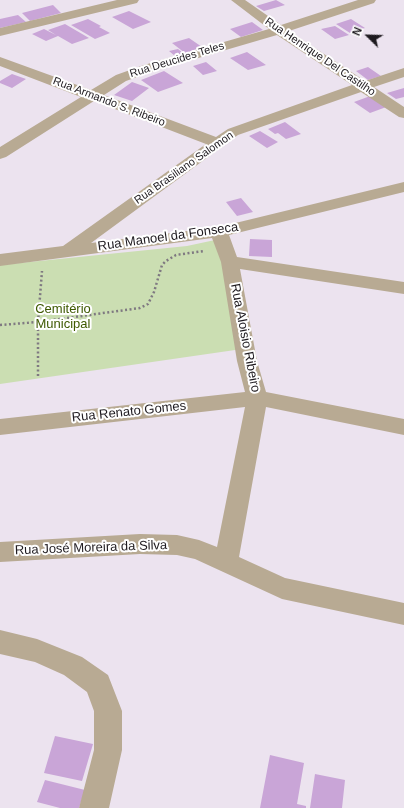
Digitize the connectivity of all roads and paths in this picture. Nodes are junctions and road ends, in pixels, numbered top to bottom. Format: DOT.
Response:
graph roads {
  1 [pos="133,0"];
  2 [pos="237,0"];
  3 [pos="370,0"];
  4 [pos="279,30"];
  5 [pos="0,32"];
  6 [pos="0,61"];
  7 [pos="404,72"];
  8 [pos="364,87"];
  9 [pos="92,96"];
  10 [pos="404,114"];
  11 [pos="218,143"];
  12 [pos="0,154"];
  13 [pos="404,187"];
  14 [pos="225,247"];
  15 [pos="66,252"];
  16 [pos="0,260"];
  17 [pos="42,271"];
  18 [pos="404,288"];
  19 [pos="38,322"];
  20 [pos="0,325"];
  21 [pos="38,376"];
  22 [pos="257,398"];
  23 [pos="0,427"];
  24 [pos="404,427"];
  25 [pos="0,552"];
  26 [pos="226,562"];
  27 [pos="404,614"];
  28 [pos="0,642"];
  29 [pos="94,808"];
  1 -- 5 [label="street"];
  2 -- 4 [label="street, Rua Henrique Del Castilho"];
  3 -- 4 [label="street, Rua Deucides Teles"];
  4 -- 8 [label="street, Rua Henrique Del Castilho"];
  4 -- 9 [label="street, Rua Deucides Teles"];
  6 -- 9 [label="street, Rua Armando S. Ribeiro"];
  7 -- 8 [label="street, Rua Brasiliano Salomon"];
  8 -- 10 [label="street, Rua Henrique Del Castilho"];
  8 -- 11 [label="street, Rua Brasiliano Salomon"];
  9 -- 11 [label="street, Rua Armando S. Ribeiro"];
  9 -- 12 [label="street, Rua Deucides Teles"];
  11 -- 15 [label="street, Rua Brasiliano Salomon"];
  13 -- 14 [label="street, Rua Manoel da Fonseca"];
  14 -- 15 [label="street, Rua Manoel da Fonseca"];
  14 -- 18 [label="street"];
  14 -- 19 [label="path"];
  14 -- 22 [label="street, Rua Aloisio Ribeiro"];
  15 -- 16 [label="street, Rua Manoel da Fonseca"];
  17 -- 19 [label="path"];
  19 -- 20 [label="path"];
  19 -- 21 [label="path"];
  22 -- 23 [label="street, Rua Renato Gomes"];
  22 -- 24 [label="street, Rua Renato Gomes"];
  22 -- 26 [label="street, Rua Aloisio Ribeiro"];
  25 -- 26 [label="street, Rua José Moreira da Silva"];
  26 -- 27 [label="street, Rua José Moreira da Silva"];
  28 -- 29 [label="street"];
}
